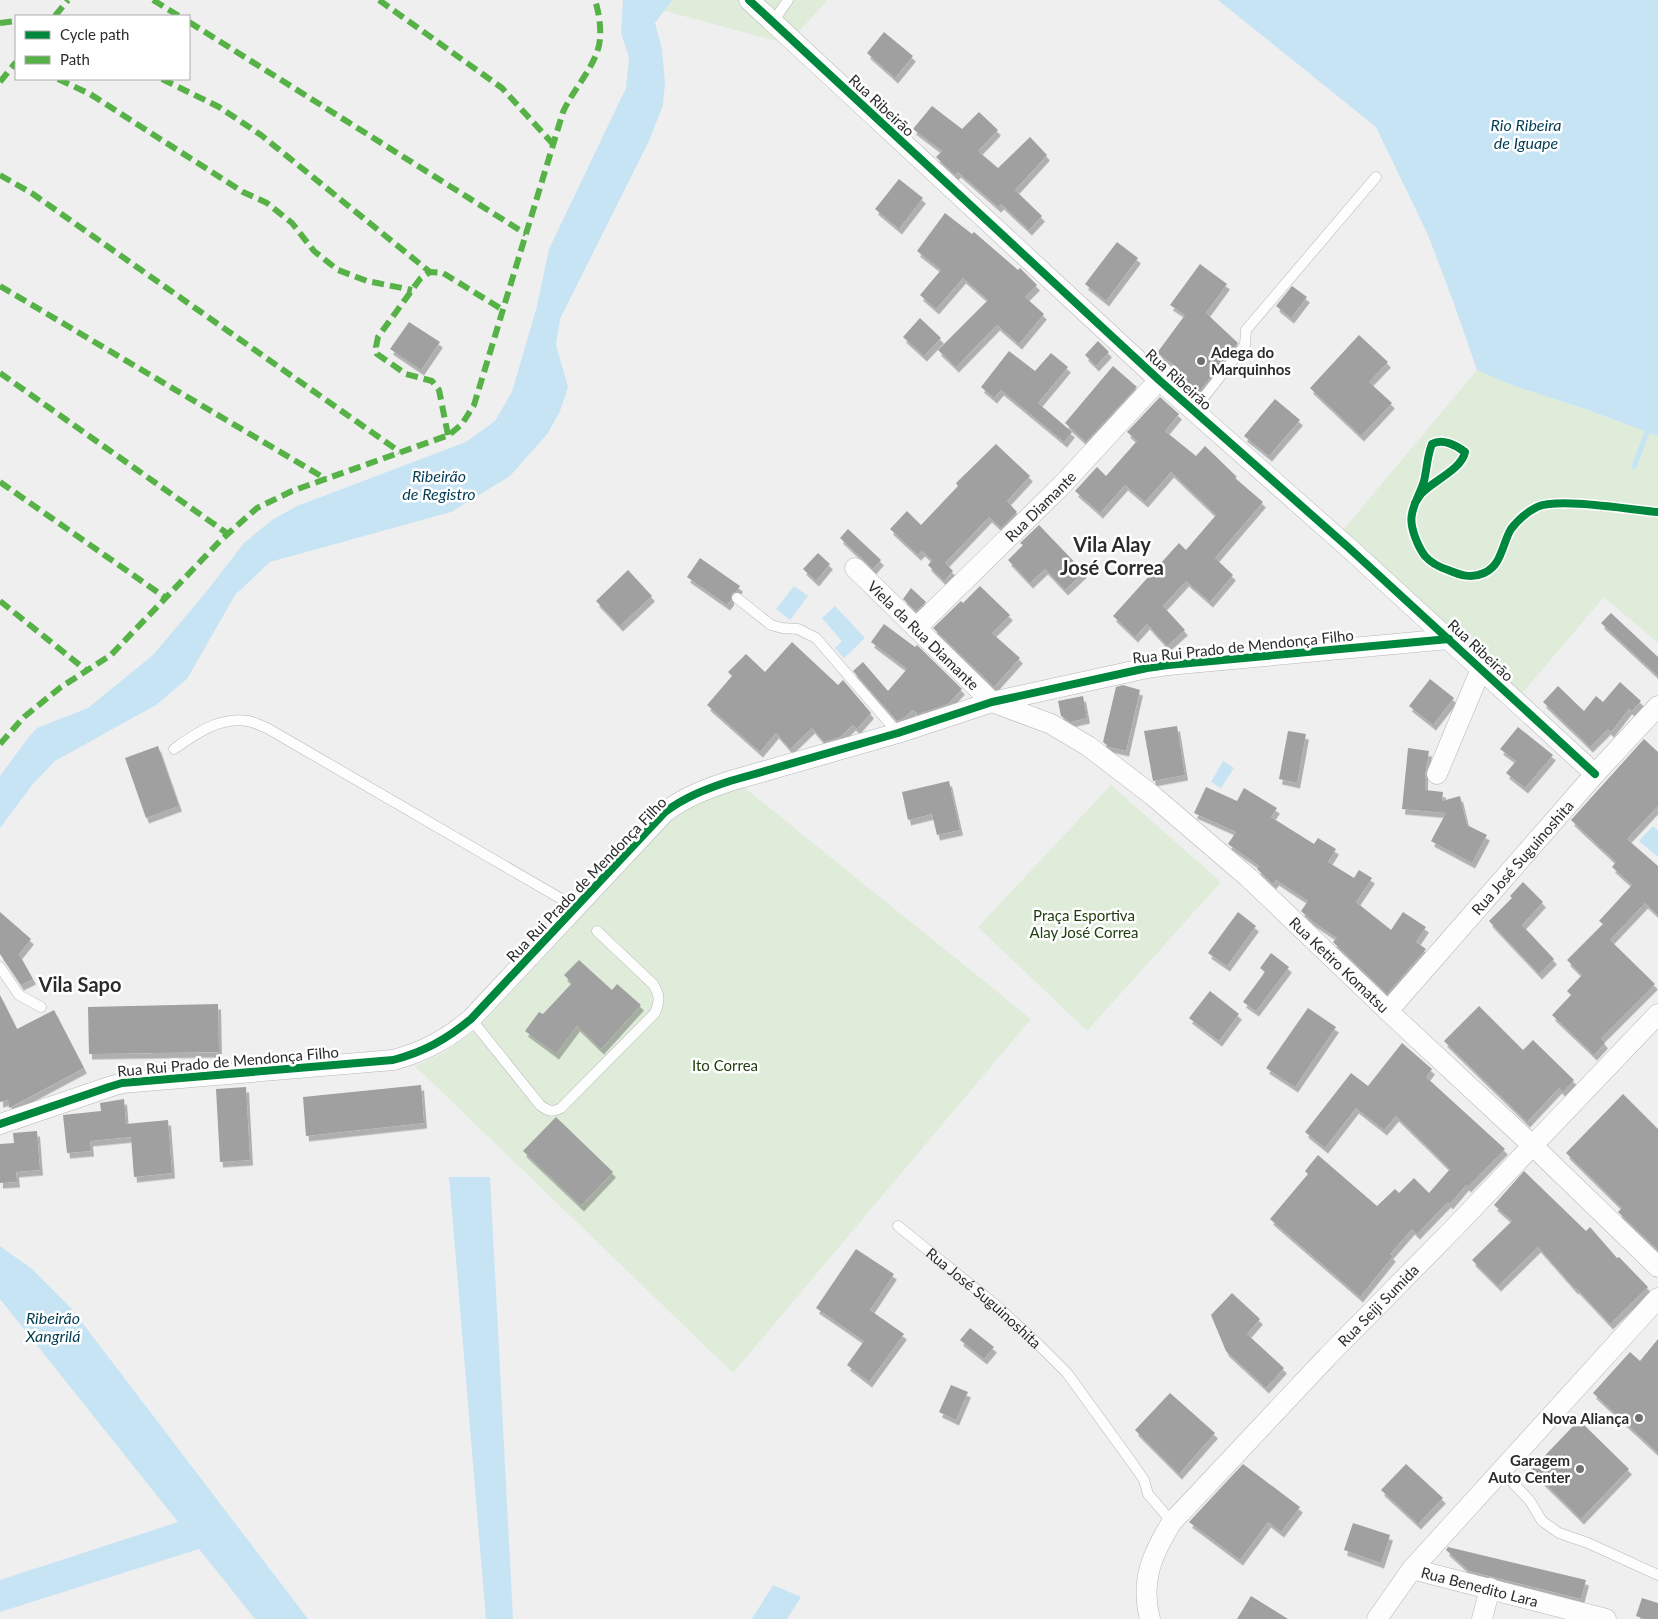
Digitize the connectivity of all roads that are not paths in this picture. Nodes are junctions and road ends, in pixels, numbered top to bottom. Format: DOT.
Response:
graph roads {
  1 [pos="749,0"];
  2 [pos="788,0"];
  3 [pos="773,22"];
  4 [pos="1376,177"];
  5 [pos="1159,380"];
  6 [pos="1193,411"];
  7 [pos="855,568"];
  8 [pos="737,598"];
  9 [pos="916,628"];
  10 [pos="1449,640"];
  11 [pos="1482,669"];
  12 [pos="992,702"];
  13 [pos="1658,706"];
  14 [pos="898,734"];
  15 [pos="174,749"];
  16 [pos="1437,774"];
  17 [pos="1595,774"];
  18 [pos="576,908"];
  19 [pos="597,931"];
  20 [pos="0,967"];
  21 [pos="41,1007"];
  22 [pos="1388,1011"];
  23 [pos="1658,1014"];
  24 [pos="471,1019"];
  25 [pos="0,1124"];
  26 [pos="1532,1145"];
  27 [pos="898,1226"];
  28 [pos="1658,1267"];
  29 [pos="1658,1298"];
  30 [pos="1500,1470"];
  31 [pos="1172,1522"];
  32 [pos="1412,1569"];
  33 [pos="1658,1575"];
  34 [pos="1490,1588"];
  35 [pos="1150,1619"];
  36 [pos="1378,1619"];
  37 [pos="1482,1619"];
  38 [pos="1606,1619"];
  1 -- 3 [label="street, Rua Ribeirão"];
  2 -- 3 [label="lane"];
  3 -- 5 [label="street, Rua Ribeirão"];
  4 -- 6 [label="lane"];
  5 -- 6 [label="street, Rua Ribeirão"];
  5 -- 9 [label="street, Rua Diamante"];
  6 -- 10 [label="street, Rua Ribeirão"];
  7 -- 9 [label="street, Viela da Rua Diamante"];
  8 -- 14 [label="lane"];
  9 -- 12 [label="street, Viela da Rua Diamante"];
  10 -- 11 [label="street, Rua Ribeirão"];
  10 -- 12 [label="street, Rua Rui Prado de Mendonça Filho"];
  11 -- 16 [label="street"];
  11 -- 17 [label="street, Rua Ribeirão"];
  12 -- 14 [label="street, Rua Rui Prado de Mendonça Filho"];
  12 -- 22 [label="street, Rua Ketiro Komatsu"];
  13 -- 17 [label="street, Rua José Suguinoshita"];
  14 -- 18 [label="street, Rua Rui Prado de Mendonça Filho"];
  15 -- 18 [label="lane"];
  17 -- 22 [label="street, Rua José Suguinoshita"];
  18 -- 24 [label="street, Rua Rui Prado de Mendonça Filho"];
  19 -- 24 [label="lane"];
  20 -- 21 [label="lane"];
  22 -- 26 [label="street, Rua Ketiro Komatsu"];
  23 -- 26 [label="street, Rua Seiji Sumida"];
  24 -- 25 [label="street, Rua Rui Prado de Mendonça Filho"];
  26 -- 28 [label="street, Rua Ketiro Komatsu"];
  26 -- 31 [label="street, Rua Seiji Sumida"];
  27 -- 31 [label="lane, Rua José Suguinoshita"];
  29 -- 30 [label="street"];
  30 -- 32 [label="street"];
  30 -- 33 [label="lane"];
  31 -- 35 [label="street, Rua Seiji Sumida"];
  32 -- 34 [label="street, Rua Benedito Lara"];
  32 -- 36 [label="street"];
  34 -- 37 [label="street"];
  34 -- 38 [label="street, Rua Benedito Lara"];
}
